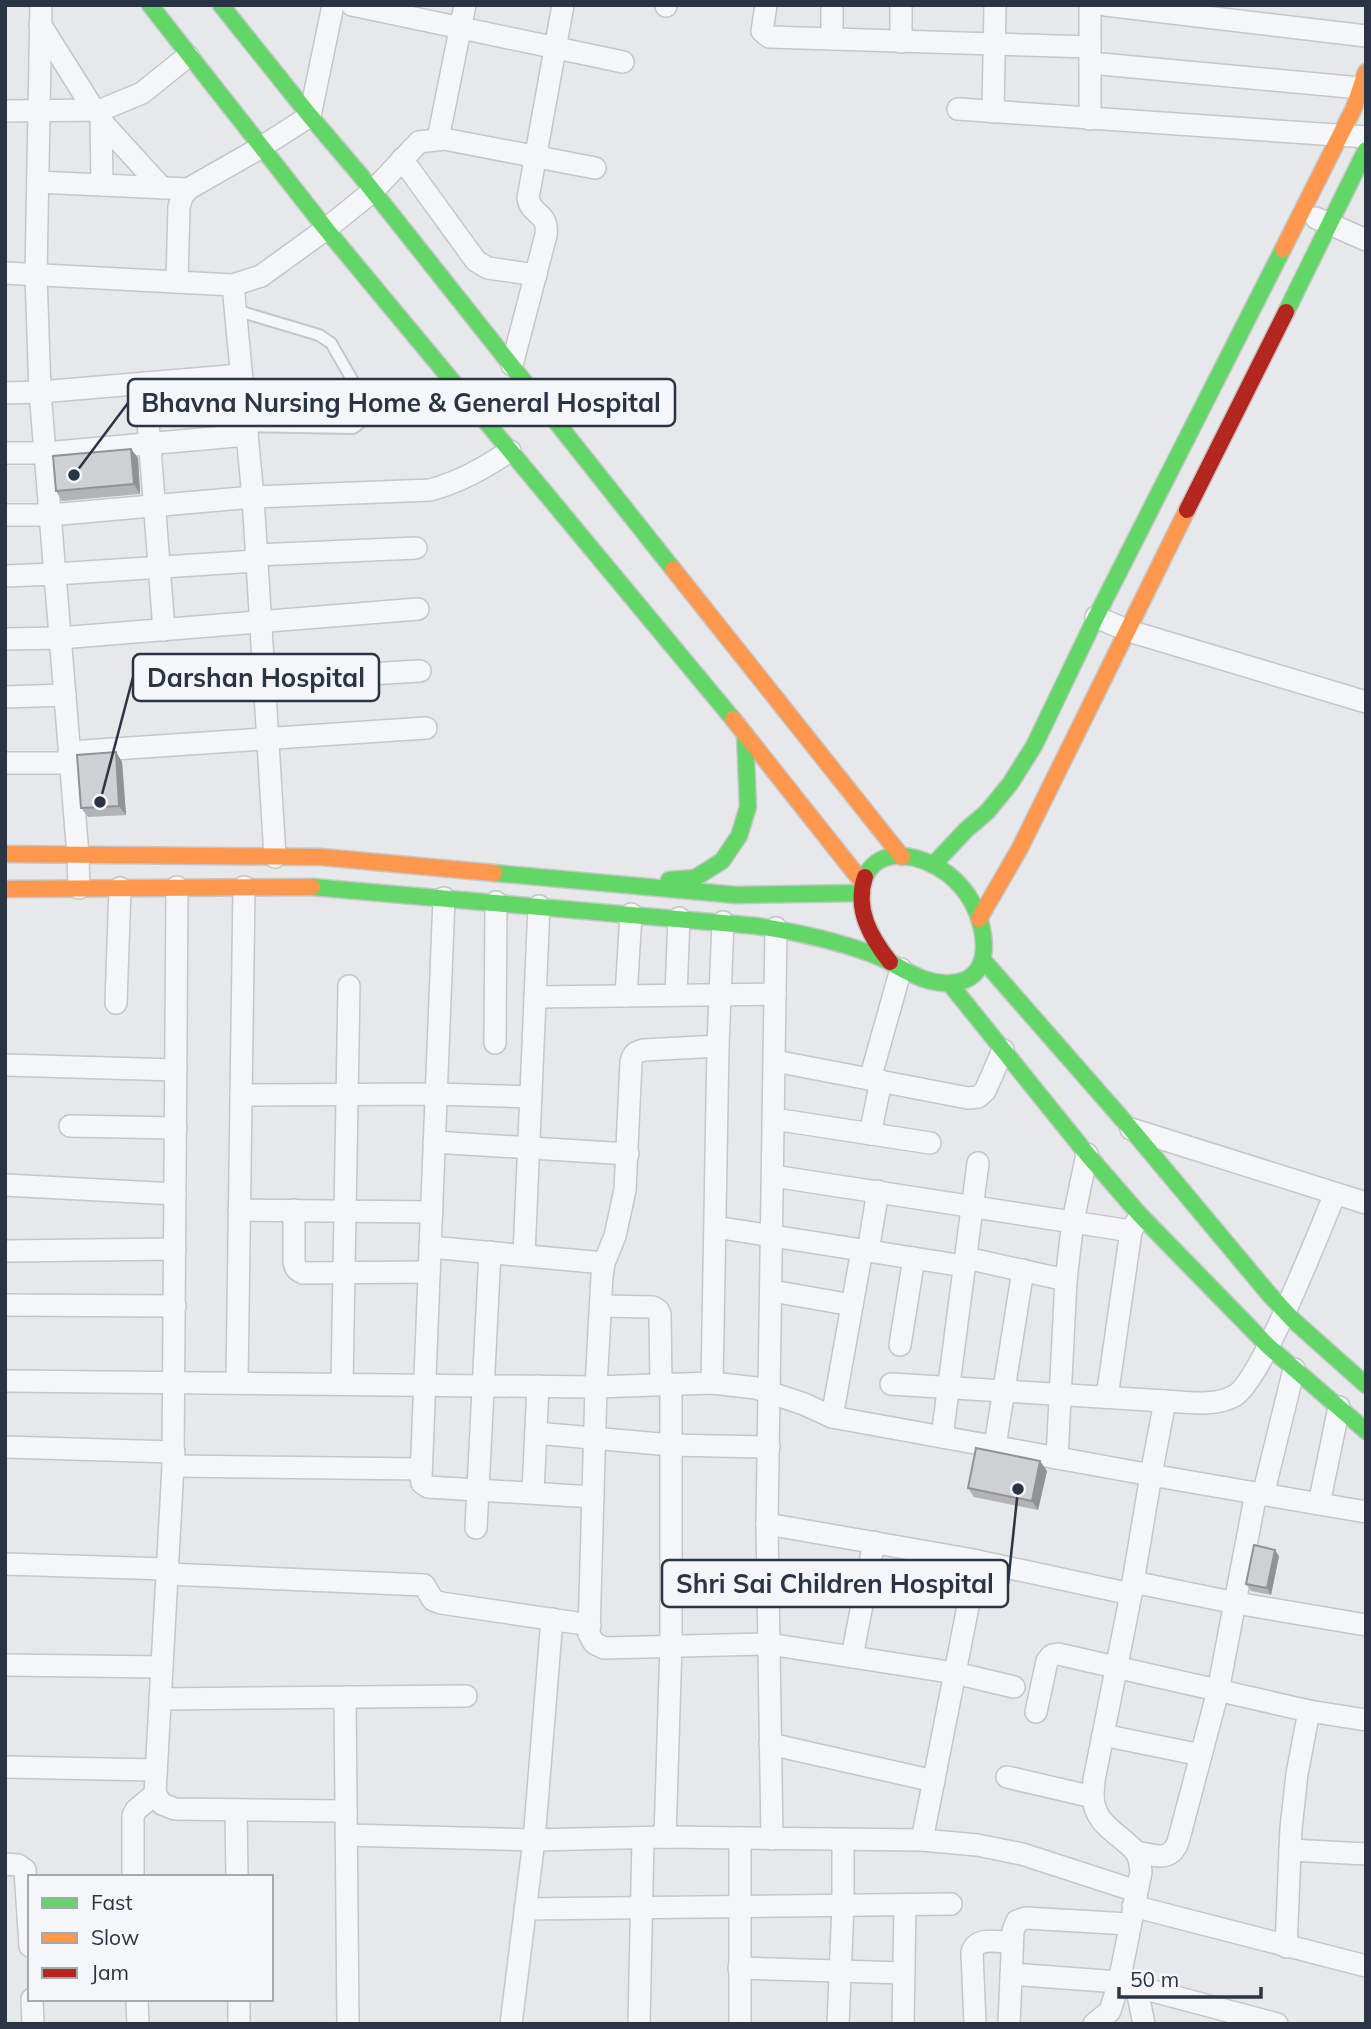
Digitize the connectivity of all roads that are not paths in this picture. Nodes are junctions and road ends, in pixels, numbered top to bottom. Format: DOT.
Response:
graph roads {
  1 [pos="150,5"];
  2 [pos="221,5"];
  3 [pos="333,5"];
  4 [pos="352,5"];
  5 [pos="466,5"];
  6 [pos="563,5"];
  7 [pos="766,5"];
  8 [pos="832,5"];
  9 [pos="901,5"];
  10 [pos="995,5"];
  11 [pos="1090,5"];
  12 [pos="1105,5"];
  13 [pos="41,15"];
  14 [pos="461,28"];
  15 [pos="1366,36"];
  16 [pos="832,39"];
  17 [pos="901,42"];
  18 [pos="994,45"];
  19 [pos="555,47"];
  20 [pos="1090,55"];
  21 [pos="188,56"];
  22 [pos="624,62"];
  23 [pos="1363,80"];
  24 [pos="958,109"];
  25 [pos="40,110"];
  26 [pos="5,111"];
  27 [pos="993,112"];
  28 [pos="99,113"];
  29 [pos="310,116"];
  30 [pos="1090,118"];
  31 [pos="1340,136"];
  32 [pos="1366,137"];
  33 [pos="438,139"];
  34 [pos="260,148"];
  35 [pos="1366,150"];
  36 [pos="536,156"];
  37 [pos="402,159"];
  38 [pos="595,168"];
  39 [pos="38,182"];
  40 [pos="102,185"];
  41 [pos="162,188"];
  42 [pos="188,189"];
  43 [pos="373,191"];
  44 [pos="1302,211"];
  45 [pos="1329,223"];
  46 [pos="326,229"];
  47 [pos="1366,240"];
  48 [pos="5,273"];
  49 [pos="36,274"];
  50 [pos="536,275"];
  51 [pos="177,282"];
  52 [pos="233,285"];
  53 [pos="235,310"];
  54 [pos="512,365"];
  55 [pos="241,375"];
  56 [pos="145,383"];
  57 [pos="5,393"];
  58 [pos="40,393"];
  59 [pos="247,430"];
  60 [pos="150,444"];
  61 [pos="510,451"];
  62 [pos="5,453"];
  63 [pos="45,453"];
  64 [pos="253,497"];
  65 [pos="155,505"];
  66 [pos="50,514"];
  67 [pos="5,515"];
  68 [pos="416,548"];
  69 [pos="257,558"];
  70 [pos="160,567"];
  71 [pos="55,574"];
  72 [pos="5,576"];
  73 [pos="418,609"];
  74 [pos="1096,617"];
  75 [pos="261,622"];
  76 [pos="164,630"];
  77 [pos="1129,631"];
  78 [pos="60,638"];
  79 [pos="5,639"];
  80 [pos="420,671"];
  81 [pos="264,680"];
  82 [pos="187,687"];
  83 [pos="65,695"];
  84 [pos="5,697"];
  85 [pos="1366,702"];
  86 [pos="426,728"];
  87 [pos="745,734"];
  88 [pos="267,739"];
  89 [pos="70,757"];
  90 [pos="5,763"];
  91 [pos="78,855"];
  92 [pos="275,857"];
  93 [pos="902,857"];
  94 [pos="6,860"];
  95 [pos="933,865"];
  96 [pos="624,885"];
  97 [pos="177,887"];
  98 [pos="244,887"];
  99 [pos="79,888"];
  100 [pos="120,888"];
  101 [pos="862,888"];
  102 [pos="5,889"];
  103 [pos="444,898"];
  104 [pos="496,902"];
  105 [pos="539,906"];
  106 [pos="631,914"];
  107 [pos="679,918"];
  108 [pos="979,919"];
  109 [pos="723,922"];
  110 [pos="776,928"];
  111 [pos="983,960"];
  112 [pos="896,965"];
  113 [pos="950,984"];
  114 [pos="349,986"];
  115 [pos="720,994"];
  116 [pos="775,994"];
  117 [pos="676,995"];
  118 [pos="626,996"];
  119 [pos="535,997"];
  120 [pos="117,1003"];
  121 [pos="495,1042"];
  122 [pos="718,1046"];
  123 [pos="1003,1050"];
  124 [pos="775,1061"];
  125 [pos="5,1065"];
  126 [pos="176,1070"];
  127 [pos="876,1080"];
  128 [pos="241,1094"];
  129 [pos="347,1094"];
  130 [pos="436,1094"];
  131 [pos="531,1097"];
  132 [pos="774,1119"];
  133 [pos="70,1126"];
  134 [pos="176,1128"];
  135 [pos="1132,1129"];
  136 [pos="870,1134"];
  137 [pos="434,1142"];
  138 [pos="930,1143"];
  139 [pos="529,1147"];
  140 [pos="628,1154"];
  141 [pos="1087,1154"];
  142 [pos="978,1163"];
  143 [pos="773,1176"];
  144 [pos="5,1185"];
  145 [pos="878,1191"];
  146 [pos="175,1194"];
  147 [pos="1335,1194"];
  148 [pos="1366,1203"];
  149 [pos="972,1205"];
  150 [pos="239,1210"];
  151 [pos="294,1210"];
  152 [pos="345,1211"];
  153 [pos="432,1212"];
  154 [pos="1073,1221"];
  155 [pos="1136,1223"];
  156 [pos="715,1227"];
  157 [pos="772,1236"];
  158 [pos="430,1247"];
  159 [pos="175,1250"];
  160 [pos="5,1251"];
  161 [pos="865,1251"];
  162 [pos="490,1252"];
  163 [pos="524,1255"];
  164 [pos="914,1258"];
  165 [pos="604,1262"];
  166 [pos="965,1262"];
  167 [pos="1023,1270"];
  168 [pos="344,1272"];
  169 [pos="429,1272"];
  170 [pos="1066,1280"];
  171 [pos="772,1291"];
  172 [pos="852,1305"];
  173 [pos="5,1306"];
  174 [pos="175,1306"];
  175 [pos="601,1306"];
  176 [pos="1285,1311"];
  177 [pos="900,1345"];
  178 [pos="1268,1346"];
  179 [pos="1294,1368"];
  180 [pos="5,1381"];
  181 [pos="174,1383"];
  182 [pos="712,1383"];
  183 [pos="237,1384"];
  184 [pos="342,1384"];
  185 [pos="666,1384"];
  186 [pos="891,1384"];
  187 [pos="1365,1384"];
  188 [pos="425,1385"];
  189 [pos="484,1385"];
  190 [pos="538,1386"];
  191 [pos="596,1387"];
  192 [pos="948,1388"];
  193 [pos="1004,1391"];
  194 [pos="770,1394"];
  195 [pos="1060,1394"];
  196 [pos="1107,1397"];
  197 [pos="1165,1401"];
  198 [pos="1339,1407"];
  199 [pos="832,1417"];
  200 [pos="1366,1431"];
  201 [pos="536,1433"];
  202 [pos="942,1437"];
  203 [pos="595,1438"];
  204 [pos="671,1445"];
  205 [pos="5,1447"];
  206 [pos="769,1447"];
  207 [pos="995,1447"];
  208 [pos="1057,1458"];
  209 [pos="174,1459"];
  210 [pos="421,1469"];
  211 [pos="1152,1475"];
  212 [pos="478,1489"];
  213 [pos="533,1493"];
  214 [pos="1260,1494"];
  215 [pos="593,1497"];
  216 [pos="1319,1504"];
  217 [pos="1366,1512"];
  218 [pos="767,1524"];
  219 [pos="476,1528"];
  220 [pos="874,1542"];
  221 [pos="977,1561"];
  222 [pos="5,1564"];
  223 [pos="167,1572"];
  224 [pos="1132,1588"];
  225 [pos="1236,1603"];
  226 [pos="552,1619"];
  227 [pos="590,1625"];
  228 [pos="1366,1625"];
  229 [pos="769,1644"];
  230 [pos="671,1645"];
  231 [pos="852,1657"];
  232 [pos="5,1665"];
  233 [pos="162,1667"];
  234 [pos="1116,1668"];
  235 [pos="955,1673"];
  236 [pos="1014,1687"];
  237 [pos="1218,1691"];
  238 [pos="466,1696"];
  239 [pos="345,1697"];
  240 [pos="160,1699"];
  241 [pos="1309,1711"];
  242 [pos="1036,1712"];
  243 [pos="1366,1720"];
  244 [pos="1103,1735"];
  245 [pos="770,1744"];
  246 [pos="1201,1755"];
  247 [pos="5,1767"];
  248 [pos="155,1770"];
  249 [pos="1007,1777"];
  250 [pos="934,1781"];
  251 [pos="155,1794"];
  252 [pos="1093,1797"];
  253 [pos="236,1810"];
  254 [pos="346,1811"];
  255 [pos="346,1835"];
  256 [pos="665,1837"];
  257 [pos="643,1838"];
  258 [pos="740,1838"];
  259 [pos="772,1839"];
  260 [pos="843,1839"];
  261 [pos="534,1840"];
  262 [pos="922,1840"];
  263 [pos="1290,1850"];
  264 [pos="1136,1852"];
  265 [pos="1366,1854"];
  266 [pos="5,1864"];
  267 [pos="133,1875"];
  268 [pos="237,1875"];
  269 [pos="951,1904"];
  270 [pos="905,1905"];
  271 [pos="843,1906"];
  272 [pos="739,1907"];
  273 [pos="1133,1907"];
  274 [pos="641,1908"];
  275 [pos="525,1909"];
  276 [pos="28,1916"];
  277 [pos="1012,1943"];
  278 [pos="1286,1947"];
  279 [pos="1366,1966"];
  280 [pos="739,1968"];
  281 [pos="840,1971"];
  282 [pos="904,1973"];
  283 [pos="1011,1974"];
  284 [pos="1128,1983"];
  285 [pos="32,2001"];
  286 [pos="137,2001"];
  287 [pos="239,2001"];
  288 [pos="33,2024"];
  289 [pos="138,2024"];
  290 [pos="239,2024"];
  291 [pos="348,2024"];
  292 [pos="511,2024"];
  293 [pos="639,2024"];
  294 [pos="740,2024"];
  295 [pos="838,2024"];
  296 [pos="903,2024"];
  297 [pos="975,2024"];
  298 [pos="1009,2024"];
  299 [pos="1094,2024"];
  300 [pos="1144,2024"];
  301 [pos="1277,2024"];
  1 -- 21 [label="main road"];
  2 -- 29 [label="main road"];
  3 -- 29 [label="street"];
  4 -- 14 [label="street"];
  5 -- 14 [label="street"];
  6 -- 19 [label="street"];
  7 -- 16 [label="street"];
  8 -- 16 [label="street"];
  9 -- 17 [label="street"];
  10 -- 18 [label="street"];
  11 -- 20 [label="street"];
  12 -- 15 [label="street"];
  13 -- 25 [label="street"];
  13 -- 28 [label="street"];
  14 -- 19 [label="street"];
  14 -- 33 [label="street"];
  16 -- 17 [label="street"];
  17 -- 18 [label="street"];
  18 -- 20 [label="street"];
  18 -- 27 [label="street"];
  19 -- 22 [label="street"];
  19 -- 36 [label="street"];
  20 -- 23 [label="street"];
  20 -- 30 [label="street"];
  21 -- 28 [label="street"];
  21 -- 34 [label="main road"];
  23 -- 31 [label="main road"];
  24 -- 27 [label="street"];
  25 -- 26 [label="street"];
  25 -- 28 [label="street"];
  25 -- 39 [label="street"];
  27 -- 30 [label="street"];
  28 -- 40 [label="street"];
  28 -- 41 [label="street"];
  29 -- 34 [label="street"];
  29 -- 43 [label="main road"];
  30 -- 31 [label="street"];
  31 -- 32 [label="street"];
  31 -- 44 [label="main road"];
  33 -- 36 [label="street"];
  33 -- 37 [label="street"];
  34 -- 42 [label="street"];
  34 -- 46 [label="main road"];
  35 -- 45 [label="main road"];
  36 -- 38 [label="street"];
  36 -- 50 [label="street"];
  37 -- 43 [label="street"];
  37 -- 50 [label="street"];
  39 -- 40 [label="street"];
  39 -- 49 [label="street"];
  40 -- 41 [label="street"];
  41 -- 42 [label="street"];
  42 -- 51 [label="street"];
  43 -- 46 [label="street"];
  43 -- 54 [label="main road"];
  44 -- 45 [label="street"];
  44 -- 74 [label="main road"];
  45 -- 47 [label="street"];
  45 -- 77 [label="main road"];
  46 -- 52 [label="street"];
  46 -- 61 [label="main road"];
  48 -- 49 [label="street"];
  49 -- 51 [label="street"];
  49 -- 58 [label="street"];
  50 -- 54 [label="street"];
  51 -- 52 [label="street"];
  52 -- 53 [label="street"];
  53 -- 55 [label="street"];
  53 -- 59 [label="lane"];
  54 -- 93 [label="main road"];
  55 -- 56 [label="street"];
  55 -- 59 [label="street"];
  56 -- 58 [label="street"];
  56 -- 60 [label="street"];
  57 -- 58 [label="street"];
  58 -- 63 [label="street"];
  59 -- 60 [label="street"];
  59 -- 64 [label="street"];
  60 -- 63 [label="street"];
  60 -- 65 [label="street"];
  61 -- 64 [label="street"];
  61 -- 87 [label="main road"];
  62 -- 63 [label="street"];
  63 -- 66 [label="street"];
  64 -- 65 [label="street"];
  64 -- 69 [label="street"];
  65 -- 66 [label="street"];
  65 -- 70 [label="street"];
  66 -- 67 [label="street"];
  66 -- 71 [label="street"];
  68 -- 69 [label="street"];
  69 -- 70 [label="street"];
  69 -- 75 [label="street"];
  70 -- 71 [label="street"];
  70 -- 76 [label="street"];
  71 -- 72 [label="street"];
  71 -- 78 [label="street"];
  73 -- 75 [label="street"];
  74 -- 77 [label="street"];
  74 -- 95 [label="main road"];
  75 -- 76 [label="street"];
  75 -- 81 [label="street"];
  76 -- 78 [label="street"];
  77 -- 85 [label="street"];
  77 -- 108 [label="main road"];
  78 -- 79 [label="street"];
  78 -- 83 [label="street"];
  80 -- 81 [label="street"];
  81 -- 82 [label="street"];
  81 -- 88 [label="street"];
  83 -- 84 [label="street"];
  83 -- 89 [label="street"];
  86 -- 88 [label="street"];
  87 -- 96 [label="main road"];
  87 -- 101 [label="main road"];
  88 -- 89 [label="street"];
  88 -- 92 [label="street"];
  89 -- 90 [label="street"];
  89 -- 91 [label="street"];
  91 -- 92 [label="main road"];
  91 -- 94 [label="main road"];
  91 -- 99 [label="street"];
  92 -- 96 [label="main road"];
  93 -- 95 [label="main road"];
  93 -- 101 [label="main road"];
  95 -- 108 [label="main road"];
  96 -- 101 [label="main road"];
  97 -- 98 [label="main road"];
  97 -- 100 [label="main road"];
  97 -- 126 [label="street"];
  98 -- 103 [label="main road"];
  98 -- 128 [label="street"];
  99 -- 100 [label="main road"];
  99 -- 102 [label="main road"];
  100 -- 120 [label="street"];
  101 -- 112 [label="main road"];
  103 -- 104 [label="main road"];
  103 -- 130 [label="street"];
  104 -- 105 [label="main road"];
  104 -- 121 [label="street"];
  105 -- 106 [label="main road"];
  105 -- 119 [label="street"];
  106 -- 107 [label="main road"];
  106 -- 118 [label="street"];
  107 -- 109 [label="main road"];
  107 -- 117 [label="street"];
  108 -- 111 [label="main road"];
  109 -- 110 [label="main road"];
  109 -- 115 [label="street"];
  110 -- 112 [label="main road"];
  110 -- 116 [label="street"];
  111 -- 113 [label="main road"];
  111 -- 135 [label="main road"];
  112 -- 113 [label="main road"];
  112 -- 127 [label="street"];
  113 -- 123 [label="main road"];
  114 -- 129 [label="street"];
  115 -- 116 [label="street"];
  115 -- 117 [label="street"];
  115 -- 122 [label="street"];
  116 -- 124 [label="street"];
  117 -- 118 [label="street"];
  118 -- 119 [label="street"];
  119 -- 131 [label="street"];
  122 -- 140 [label="street"];
  122 -- 156 [label="street"];
  123 -- 127 [label="street"];
  123 -- 141 [label="main road"];
  124 -- 127 [label="street"];
  124 -- 132 [label="street"];
  125 -- 126 [label="street"];
  126 -- 134 [label="street"];
  127 -- 136 [label="street"];
  128 -- 129 [label="street"];
  128 -- 150 [label="street"];
  129 -- 130 [label="street"];
  129 -- 152 [label="street"];
  130 -- 131 [label="street"];
  130 -- 137 [label="street"];
  131 -- 139 [label="street"];
  132 -- 136 [label="street"];
  132 -- 143 [label="street"];
  133 -- 134 [label="street"];
  134 -- 146 [label="street"];
  135 -- 147 [label="street"];
  135 -- 176 [label="main road"];
  136 -- 138 [label="street"];
  137 -- 139 [label="street"];
  137 -- 153 [label="street"];
  139 -- 140 [label="street"];
  139 -- 163 [label="street"];
  140 -- 165 [label="street"];
  141 -- 154 [label="street"];
  141 -- 155 [label="main road"];
  142 -- 149 [label="street"];
  143 -- 145 [label="street"];
  143 -- 157 [label="street"];
  144 -- 146 [label="street"];
  145 -- 149 [label="street"];
  145 -- 161 [label="street"];
  146 -- 159 [label="street"];
  147 -- 148 [label="street"];
  147 -- 176 [label="street"];
  149 -- 154 [label="street"];
  149 -- 166 [label="street"];
  150 -- 151 [label="street"];
  150 -- 183 [label="street"];
  151 -- 152 [label="street"];
  151 -- 168 [label="street"];
  152 -- 153 [label="street"];
  152 -- 168 [label="street"];
  153 -- 158 [label="street"];
  154 -- 155 [label="street"];
  154 -- 170 [label="street"];
  155 -- 178 [label="main road"];
  155 -- 196 [label="street"];
  156 -- 157 [label="street"];
  156 -- 182 [label="street"];
  157 -- 161 [label="street"];
  157 -- 171 [label="street"];
  158 -- 162 [label="street"];
  158 -- 169 [label="street"];
  159 -- 160 [label="street"];
  159 -- 174 [label="street"];
  161 -- 164 [label="street"];
  161 -- 172 [label="street"];
  162 -- 163 [label="street"];
  162 -- 189 [label="street"];
  163 -- 165 [label="street"];
  164 -- 166 [label="street"];
  164 -- 177 [label="street"];
  165 -- 175 [label="street"];
  166 -- 167 [label="street"];
  166 -- 192 [label="street"];
  167 -- 170 [label="street"];
  167 -- 193 [label="street"];
  168 -- 169 [label="street"];
  168 -- 184 [label="street"];
  169 -- 188 [label="street"];
  170 -- 195 [label="street"];
  171 -- 172 [label="street"];
  171 -- 194 [label="street"];
  172 -- 199 [label="street"];
  173 -- 174 [label="street"];
  174 -- 181 [label="street"];
  175 -- 185 [label="street"];
  175 -- 191 [label="street"];
  176 -- 178 [label="street"];
  176 -- 187 [label="main road"];
  178 -- 179 [label="main road"];
  178 -- 197 [label="street"];
  179 -- 198 [label="main road"];
  179 -- 214 [label="street"];
  180 -- 181 [label="street"];
  181 -- 183 [label="street"];
  181 -- 209 [label="street"];
  182 -- 185 [label="street"];
  182 -- 194 [label="street"];
  183 -- 184 [label="street"];
  184 -- 188 [label="street"];
  185 -- 191 [label="street"];
  185 -- 204 [label="street"];
  186 -- 192 [label="street"];
  188 -- 189 [label="street"];
  188 -- 210 [label="street"];
  189 -- 190 [label="street"];
  189 -- 212 [label="street"];
  190 -- 191 [label="street"];
  190 -- 201 [label="street"];
  191 -- 203 [label="street"];
  192 -- 193 [label="street"];
  192 -- 202 [label="street"];
  193 -- 195 [label="street"];
  193 -- 207 [label="street"];
  194 -- 199 [label="street"];
  194 -- 206 [label="street"];
  195 -- 196 [label="street"];
  195 -- 208 [label="street"];
  196 -- 197 [label="street"];
  197 -- 211 [label="street"];
  198 -- 200 [label="main road"];
  198 -- 216 [label="street"];
  199 -- 202 [label="street"];
  201 -- 203 [label="street"];
  201 -- 213 [label="street"];
  202 -- 207 [label="street"];
  203 -- 204 [label="street"];
  203 -- 215 [label="street"];
  204 -- 206 [label="street"];
  204 -- 230 [label="street"];
  205 -- 209 [label="street"];
  206 -- 218 [label="street"];
  207 -- 208 [label="street"];
  208 -- 211 [label="street"];
  209 -- 210 [label="street"];
  209 -- 223 [label="street"];
  210 -- 212 [label="street"];
  211 -- 214 [label="street"];
  211 -- 224 [label="street"];
  212 -- 213 [label="street"];
  212 -- 219 [label="street"];
  213 -- 215 [label="street"];
  214 -- 216 [label="street"];
  214 -- 225 [label="street"];
  215 -- 227 [label="street"];
  216 -- 217 [label="street"];
  218 -- 220 [label="street"];
  218 -- 229 [label="street"];
  220 -- 221 [label="street"];
  220 -- 231 [label="street"];
  221 -- 224 [label="street"];
  221 -- 235 [label="street"];
  222 -- 223 [label="street"];
  223 -- 226 [label="street"];
  223 -- 233 [label="street"];
  224 -- 225 [label="street"];
  224 -- 234 [label="street"];
  225 -- 228 [label="street"];
  225 -- 237 [label="street"];
  226 -- 227 [label="street"];
  226 -- 261 [label="street"];
  227 -- 230 [label="street"];
  229 -- 230 [label="street"];
  229 -- 231 [label="street"];
  229 -- 245 [label="street"];
  230 -- 256 [label="street"];
  231 -- 235 [label="street"];
  232 -- 233 [label="street"];
  233 -- 240 [label="street"];
  234 -- 237 [label="street"];
  234 -- 242 [label="street"];
  234 -- 244 [label="street"];
  235 -- 236 [label="street"];
  235 -- 250 [label="street"];
  237 -- 241 [label="street"];
  237 -- 246 [label="street"];
  238 -- 239 [label="street"];
  239 -- 240 [label="street"];
  239 -- 254 [label="street"];
  240 -- 248 [label="street"];
  241 -- 243 [label="street"];
  241 -- 263 [label="street"];
  244 -- 246 [label="street"];
  244 -- 252 [label="street"];
  245 -- 250 [label="street"];
  245 -- 259 [label="street"];
  246 -- 264 [label="street"];
  247 -- 248 [label="street"];
  248 -- 251 [label="street"];
  249 -- 252 [label="street"];
  250 -- 262 [label="street"];
  251 -- 253 [label="street"];
  251 -- 267 [label="street"];
  252 -- 264 [label="street"];
  253 -- 254 [label="street"];
  253 -- 268 [label="street"];
  254 -- 255 [label="street"];
  255 -- 261 [label="street"];
  255 -- 291 [label="street"];
  256 -- 257 [label="street"];
  256 -- 258 [label="street"];
  257 -- 261 [label="street"];
  257 -- 274 [label="street"];
  258 -- 259 [label="street"];
  258 -- 272 [label="street"];
  259 -- 260 [label="street"];
  260 -- 262 [label="street"];
  260 -- 271 [label="street"];
  261 -- 275 [label="street"];
  262 -- 273 [label="street"];
  263 -- 265 [label="street"];
  263 -- 278 [label="street"];
  264 -- 273 [label="street"];
  266 -- 276 [label="street"];
  269 -- 270 [label="street"];
  270 -- 271 [label="street"];
  270 -- 282 [label="street"];
  271 -- 272 [label="street"];
  271 -- 281 [label="street"];
  272 -- 274 [label="street"];
  272 -- 280 [label="street"];
  273 -- 277 [label="street"];
  273 -- 278 [label="street"];
  273 -- 284 [label="street"];
  274 -- 275 [label="street"];
  274 -- 293 [label="street"];
  275 -- 292 [label="street"];
  277 -- 283 [label="street"];
  277 -- 297 [label="street"];
  278 -- 279 [label="street"];
  280 -- 281 [label="street"];
  280 -- 294 [label="street"];
  281 -- 282 [label="street"];
  281 -- 295 [label="street"];
  282 -- 296 [label="street"];
  283 -- 284 [label="street"];
  283 -- 298 [label="street"];
  284 -- 299 [label="street"];
  284 -- 300 [label="street"];
  284 -- 301 [label="street"];
  285 -- 288 [label="street"];
  286 -- 289 [label="street"];
  287 -- 290 [label="street"];
}
